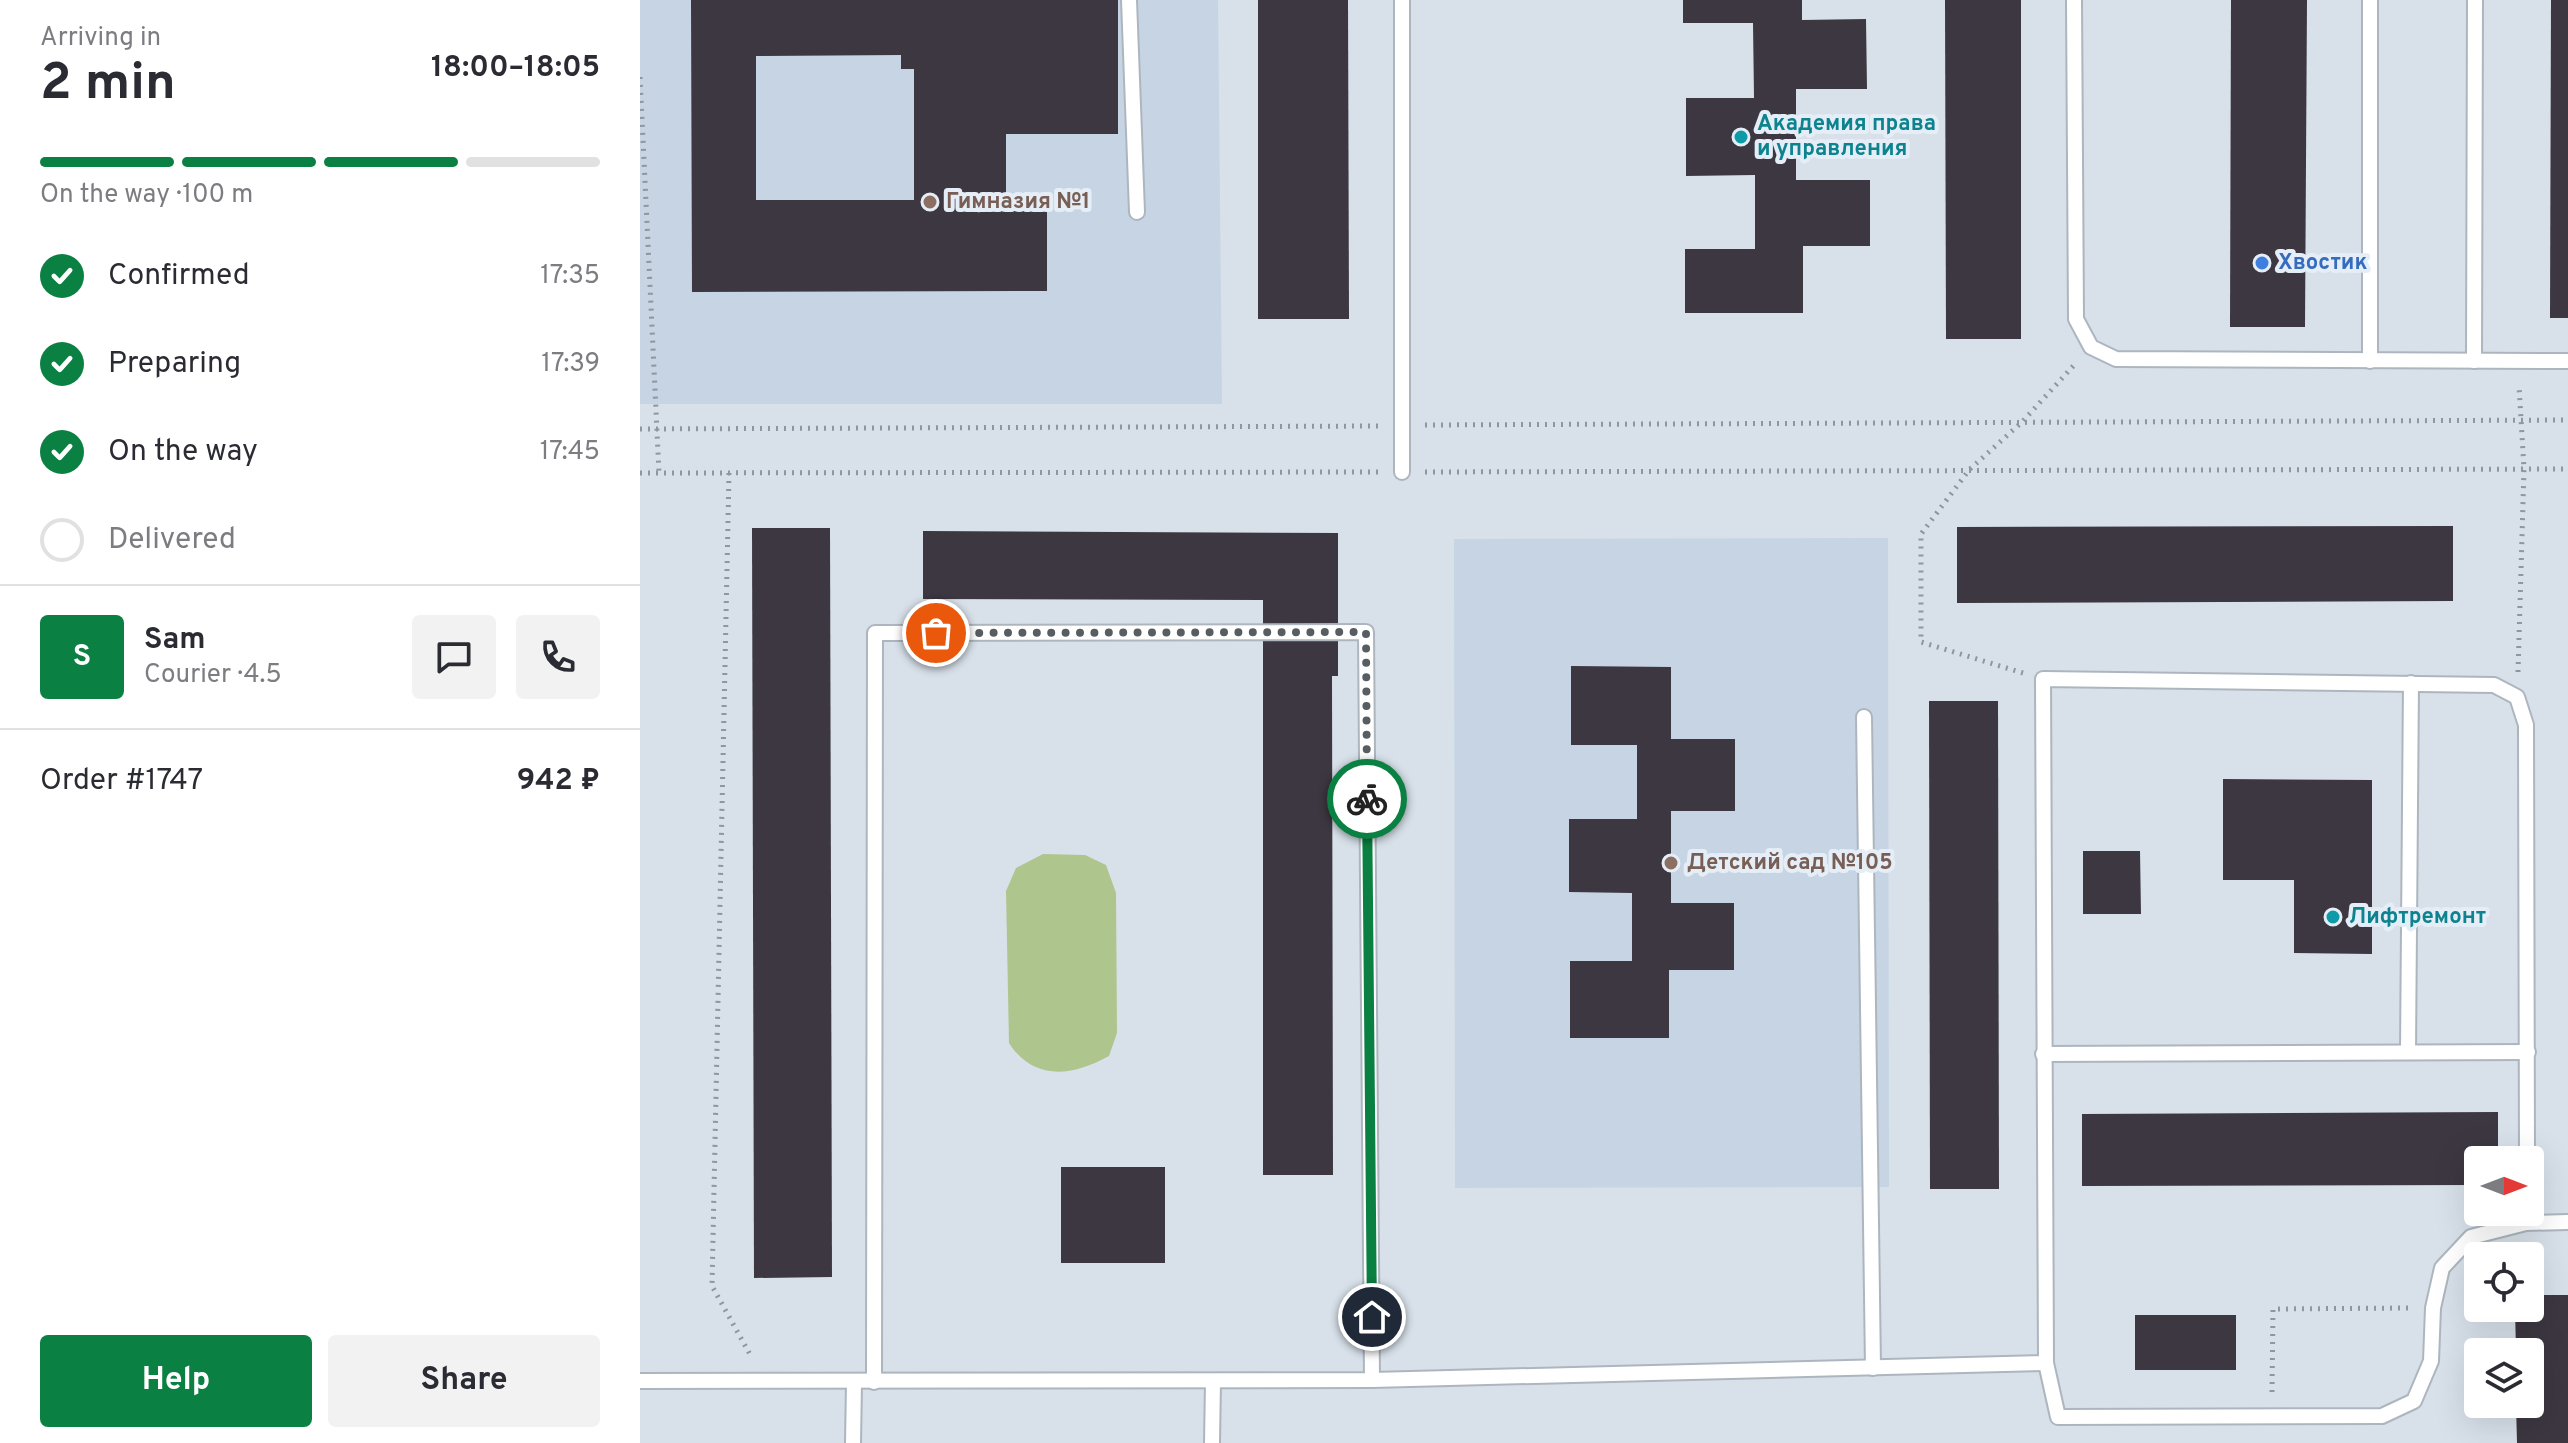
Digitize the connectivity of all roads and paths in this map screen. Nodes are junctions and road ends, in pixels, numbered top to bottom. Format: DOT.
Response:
graph roads {
  1 [pos="1129,0"];
  2 [pos="1402,0"];
  3 [pos="2074,0"];
  4 [pos="2370,0"];
  5 [pos="2475,0"];
  6 [pos="640,77"];
  7 [pos="1137,212"];
  8 [pos="2091,347"];
  9 [pos="2370,361"];
  10 [pos="2474,361"];
  11 [pos="2517,361"];
  12 [pos="2568,361"];
  13 [pos="2522,420"];
  14 [pos="2568,420"];
  15 [pos="2022,422"];
  16 [pos="1403,425"];
  17 [pos="640,429"];
  18 [pos="657,429"];
  19 [pos="2524,469"];
  20 [pos="2568,469"];
  21 [pos="1969,470"];
  22 [pos="1402,472"];
  23 [pos="640,473"];
  24 [pos="659,473"];
  25 [pos="729,473"];
  26 [pos="2043,679"];
  27 [pos="2411,683"];
  28 [pos="2517,697"];
  29 [pos="1864,717"];
  30 [pos="2408,1052"];
  31 [pos="2528,1052"];
  32 [pos="2043,1054"];
  33 [pos="2527,1146"];
  34 [pos="2544,1220"];
  35 [pos="2568,1222"];
  36 [pos="2503,1226"];
  37 [pos="2433,1308"];
  38 [pos="2046,1363"];
  39 [pos="1873,1368"];
  40 [pos="1372,1380"];
  41 [pos="640,1381"];
  42 [pos="1213,1381"];
  43 [pos="874,1382"];
  44 [pos="766,1383"];
  45 [pos="854,1383"];
  46 [pos="2272,1416"];
  47 [pos="853,1443"];
  48 [pos="1212,1443"];
  1 -- 7 [label="lane"];
  2 -- 16 [label="lane"];
  3 -- 8 [label="lane"];
  4 -- 9 [label="lane"];
  5 -- 10 [label="lane"];
  6 -- 18 [label="path"];
  8 -- 9 [label="lane"];
  8 -- 15 [label="path"];
  9 -- 10 [label="lane"];
  10 -- 11 [label="lane"];
  11 -- 12 [label="lane"];
  11 -- 13 [label="path"];
  13 -- 14 [label="path"];
  13 -- 15 [label="path"];
  13 -- 19 [label="path"];
  15 -- 16 [label="path"];
  15 -- 21 [label="path"];
  16 -- 18 [label="path"];
  16 -- 22 [label="lane"];
  17 -- 18 [label="path"];
  18 -- 24 [label="path"];
  19 -- 20 [label="path"];
  19 -- 21 [label="path"];
  19 -- 28 [label="path"];
  21 -- 22 [label="path"];
  21 -- 26 [label="path"];
  22 -- 25 [label="path"];
  23 -- 24 [label="path"];
  24 -- 25 [label="path"];
  25 -- 44 [label="path"];
  26 -- 27 [label="lane"];
  26 -- 32 [label="lane"];
  27 -- 28 [label="lane"];
  27 -- 30 [label="lane"];
  28 -- 31 [label="lane"];
  29 -- 39 [label="lane"];
  30 -- 31 [label="lane"];
  30 -- 32 [label="lane"];
  31 -- 33 [label="lane"];
  32 -- 38 [label="lane"];
  34 -- 35 [label="lane"];
  36 -- 37 [label="lane"];
  37 -- 46 [label="lane"];
  37 -- 46 [label="path"];
  38 -- 39 [label="lane"];
  38 -- 46 [label="lane"];
  39 -- 40 [label="lane"];
  40 -- 42 [label="lane"];
  40 -- 43 [label="lane"];
  41 -- 44 [label="lane"];
  42 -- 43 [label="lane"];
  42 -- 48 [label="lane"];
  43 -- 45 [label="lane"];
  44 -- 45 [label="lane"];
  45 -- 47 [label="lane"];
}
